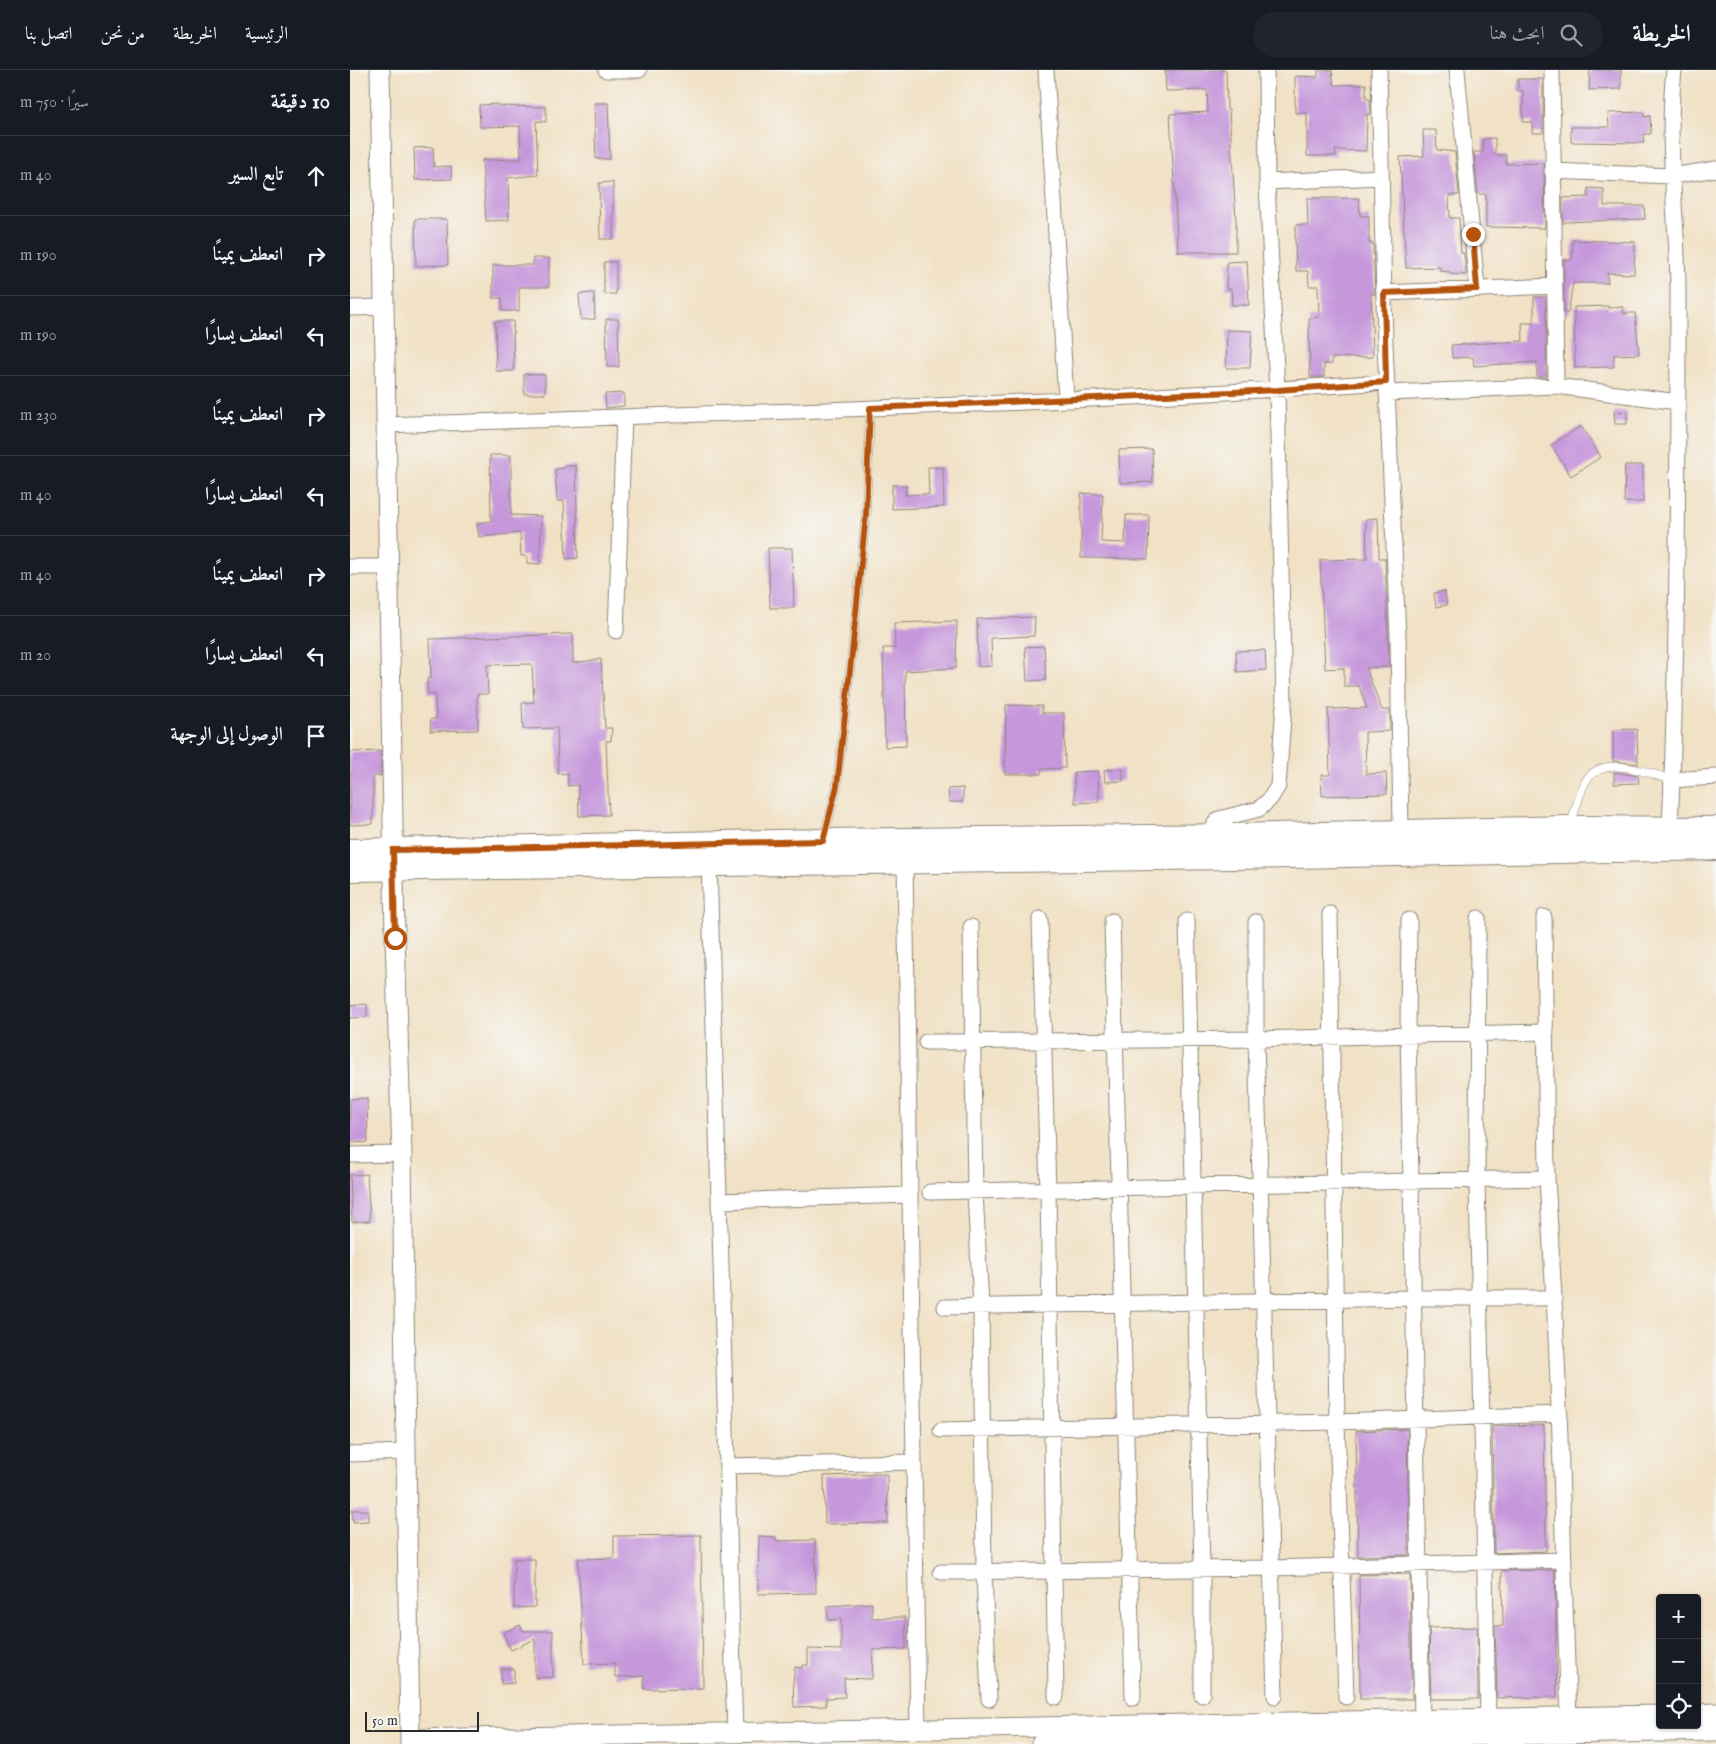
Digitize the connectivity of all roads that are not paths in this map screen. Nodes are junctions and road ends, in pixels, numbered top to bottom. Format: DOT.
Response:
graph roads {
  1 [pos="380,70"];
  2 [pos="606,70"];
  3 [pos="639,70"];
  4 [pos="1046,70"];
  5 [pos="1266,70"];
  6 [pos="1379,70"];
  7 [pos="1457,70"];
  8 [pos="1552,70"];
  9 [pos="1674,70"];
  10 [pos="1716,169"];
  11 [pos="1552,171"];
  12 [pos="1672,176"];
  13 [pos="1381,178"];
  14 [pos="1267,182"];
  15 [pos="1554,286"];
  16 [pos="1477,289"];
  17 [pos="1384,293"];
  18 [pos="385,306"];
  19 [pos="350,308"];
  20 [pos="1556,386"];
  21 [pos="1386,387"];
  22 [pos="1278,390"];
  23 [pos="1066,399"];
  24 [pos="1678,402"];
  25 [pos="870,408"];
  26 [pos="624,417"];
  27 [pos="387,425"];
  28 [pos="350,567"];
  29 [pos="390,567"];
  30 [pos="616,630"];
  31 [pos="1716,777"];
  32 [pos="1672,780"];
  33 [pos="1570,828"];
  34 [pos="1670,828"];
  35 [pos="1716,829"];
  36 [pos="1401,832"];
  37 [pos="823,841"];
  38 [pos="1215,847"];
  39 [pos="1716,848"];
  40 [pos="350,851"];
  41 [pos="394,860"];
  42 [pos="905,861"];
  43 [pos="709,863"];
  44 [pos="350,869"];
  45 [pos="1330,914"];
  46 [pos="1544,917"];
  47 [pos="1478,918"];
  48 [pos="1040,920"];
  49 [pos="1409,920"];
  50 [pos="1112,921"];
  51 [pos="1187,921"];
  52 [pos="1256,922"];
  53 [pos="971,928"];
  54 [pos="1546,1032"];
  55 [pos="1408,1034"];
  56 [pos="1476,1035"];
  57 [pos="1332,1036"];
  58 [pos="1190,1038"];
  59 [pos="1256,1039"];
  60 [pos="1114,1041"];
  61 [pos="926,1042"];
  62 [pos="974,1042"];
  63 [pos="1042,1042"];
  64 [pos="402,1154"];
  65 [pos="350,1155"];
  66 [pos="1547,1178"];
  67 [pos="1477,1180"];
  68 [pos="1411,1182"];
  69 [pos="1333,1183"];
  70 [pos="1262,1184"];
  71 [pos="1193,1185"];
  72 [pos="1120,1188"];
  73 [pos="1048,1190"];
  74 [pos="930,1192"];
  75 [pos="975,1192"];
  76 [pos="910,1195"];
  77 [pos="719,1201"];
  78 [pos="1479,1297"];
  79 [pos="1413,1298"];
  80 [pos="1554,1298"];
  81 [pos="1337,1301"];
  82 [pos="1264,1302"];
  83 [pos="1197,1303"];
  84 [pos="1122,1304"];
  85 [pos="980,1306"];
  86 [pos="1050,1306"];
  87 [pos="944,1307"];
  88 [pos="1560,1414"];
  89 [pos="1483,1416"];
  90 [pos="1417,1418"];
  91 [pos="1337,1422"];
  92 [pos="1267,1423"];
  93 [pos="1198,1425"];
  94 [pos="1126,1426"];
  95 [pos="1052,1428"];
  96 [pos="982,1429"];
  97 [pos="941,1430"];
  98 [pos="406,1452"];
  99 [pos="350,1454"];
  100 [pos="914,1462"];
  101 [pos="727,1466"];
  102 [pos="1563,1560"];
  103 [pos="1419,1564"];
  104 [pos="1486,1564"];
  105 [pos="1343,1567"];
  106 [pos="1271,1568"];
  107 [pos="1202,1569"];
  108 [pos="1130,1570"];
  109 [pos="1054,1571"];
  110 [pos="941,1572"];
  111 [pos="984,1572"];
  112 [pos="1202,1695"];
  113 [pos="1275,1696"];
  114 [pos="1056,1697"];
  115 [pos="1346,1697"];
  116 [pos="1132,1698"];
  117 [pos="989,1699"];
  118 [pos="1701,1714"];
  119 [pos="1716,1714"];
  120 [pos="1656,1715"];
  121 [pos="1569,1716"];
  122 [pos="1488,1719"];
  123 [pos="918,1730"];
  124 [pos="1716,1731"];
  125 [pos="735,1733"];
  126 [pos="1169,1733"];
  127 [pos="1423,1733"];
  128 [pos="1576,1739"];
  129 [pos="1253,1741"];
  130 [pos="407,1742"];
  131 [pos="1041,1744"];
  132 [pos="1079,1744"];
  1 -- 18 [label="street"];
  2 -- 3 [label="street"];
  4 -- 23 [label="street"];
  5 -- 14 [label="street"];
  6 -- 13 [label="street"];
  7 -- 16 [label="street"];
  8 -- 11 [label="street"];
  9 -- 12 [label="street"];
  10 -- 12 [label="street"];
  11 -- 12 [label="street"];
  11 -- 15 [label="street"];
  12 -- 24 [label="street"];
  13 -- 14 [label="street"];
  13 -- 17 [label="street"];
  14 -- 22 [label="street"];
  15 -- 16 [label="street"];
  15 -- 20 [label="street"];
  16 -- 17 [label="street"];
  17 -- 21 [label="street"];
  18 -- 19 [label="street"];
  18 -- 27 [label="street"];
  20 -- 21 [label="street"];
  20 -- 24 [label="street"];
  21 -- 22 [label="street"];
  21 -- 36 [label="street"];
  22 -- 23 [label="street"];
  22 -- 38 [label="street"];
  23 -- 25 [label="street"];
  24 -- 32 [label="street"];
  25 -- 26 [label="street"];
  25 -- 37 [label="lane"];
  26 -- 27 [label="street"];
  26 -- 30 [label="street"];
  27 -- 29 [label="street"];
  28 -- 29 [label="street"];
  29 -- 41 [label="street"];
  31 -- 32 [label="street"];
  32 -- 33 [label="lane"];
  32 -- 34 [label="street"];
  33 -- 34 [label="main road"];
  33 -- 36 [label="main road"];
  34 -- 35 [label="main road"];
  36 -- 38 [label="main road"];
  37 -- 38 [label="main road"];
  37 -- 41 [label="main road"];
  38 -- 39 [label="main road"];
  38 -- 42 [label="main road"];
  40 -- 41 [label="main road"];
  41 -- 43 [label="main road"];
  41 -- 44 [label="main road"];
  41 -- 64 [label="street"];
  42 -- 43 [label="main road"];
  42 -- 76 [label="street"];
  43 -- 77 [label="street"];
  45 -- 57 [label="street"];
  46 -- 54 [label="street"];
  47 -- 56 [label="street"];
  48 -- 63 [label="street"];
  49 -- 55 [label="street"];
  50 -- 60 [label="street"];
  51 -- 58 [label="street"];
  52 -- 59 [label="street"];
  53 -- 62 [label="street"];
  54 -- 56 [label="street"];
  54 -- 66 [label="street"];
  55 -- 56 [label="street"];
  55 -- 57 [label="street"];
  55 -- 68 [label="street"];
  56 -- 67 [label="street"];
  57 -- 59 [label="street"];
  57 -- 69 [label="street"];
  58 -- 59 [label="street"];
  58 -- 60 [label="street"];
  58 -- 71 [label="street"];
  59 -- 70 [label="street"];
  60 -- 63 [label="street"];
  60 -- 72 [label="street"];
  61 -- 62 [label="street"];
  62 -- 63 [label="street"];
  62 -- 75 [label="street"];
  63 -- 73 [label="street"];
  64 -- 65 [label="street"];
  64 -- 98 [label="street"];
  66 -- 67 [label="street"];
  66 -- 80 [label="street"];
  67 -- 68 [label="street"];
  67 -- 78 [label="street"];
  68 -- 69 [label="street"];
  68 -- 79 [label="street"];
  69 -- 70 [label="street"];
  69 -- 81 [label="street"];
  70 -- 71 [label="street"];
  70 -- 82 [label="street"];
  71 -- 72 [label="street"];
  71 -- 83 [label="street"];
  72 -- 73 [label="street"];
  72 -- 84 [label="street"];
  73 -- 75 [label="street"];
  73 -- 86 [label="street"];
  74 -- 75 [label="street"];
  75 -- 85 [label="street"];
  76 -- 77 [label="street"];
  76 -- 100 [label="street"];
  77 -- 101 [label="street"];
  78 -- 79 [label="street"];
  78 -- 80 [label="street"];
  78 -- 89 [label="street"];
  79 -- 81 [label="street"];
  79 -- 90 [label="street"];
  80 -- 88 [label="street"];
  81 -- 82 [label="street"];
  81 -- 91 [label="street"];
  82 -- 83 [label="street"];
  82 -- 92 [label="street"];
  83 -- 84 [label="street"];
  83 -- 93 [label="street"];
  84 -- 86 [label="street"];
  84 -- 94 [label="street"];
  85 -- 86 [label="street"];
  85 -- 87 [label="street"];
  85 -- 96 [label="street"];
  86 -- 95 [label="street"];
  88 -- 89 [label="street"];
  88 -- 102 [label="street"];
  89 -- 90 [label="street"];
  89 -- 104 [label="street"];
  90 -- 91 [label="street"];
  90 -- 103 [label="street"];
  91 -- 92 [label="street"];
  91 -- 105 [label="street"];
  92 -- 93 [label="street"];
  92 -- 106 [label="street"];
  93 -- 94 [label="street"];
  93 -- 107 [label="street"];
  94 -- 95 [label="street"];
  94 -- 108 [label="street"];
  95 -- 96 [label="street"];
  95 -- 109 [label="street"];
  96 -- 97 [label="street"];
  96 -- 111 [label="street"];
  98 -- 99 [label="street"];
  98 -- 130 [label="street"];
  100 -- 101 [label="street"];
  100 -- 123 [label="street"];
  101 -- 125 [label="street"];
  102 -- 104 [label="street"];
  102 -- 121 [label="street"];
  103 -- 104 [label="street"];
  103 -- 105 [label="street"];
  103 -- 127 [label="street"];
  104 -- 122 [label="street"];
  105 -- 106 [label="street"];
  105 -- 115 [label="street"];
  106 -- 107 [label="street"];
  106 -- 113 [label="street"];
  107 -- 108 [label="street"];
  107 -- 112 [label="street"];
  108 -- 109 [label="street"];
  108 -- 116 [label="street"];
  109 -- 111 [label="street"];
  109 -- 114 [label="street"];
  110 -- 111 [label="street"];
  111 -- 117 [label="street"];
  118 -- 119 [label="street"];
  120 -- 121 [label="street"];
  121 -- 122 [label="street"];
  122 -- 127 [label="street"];
  123 -- 125 [label="street"];
  123 -- 126 [label="street"];
  124 -- 128 [label="street"];
  125 -- 130 [label="street"];
  126 -- 127 [label="street"];
  126 -- 129 [label="street"];
  126 -- 132 [label="street"];
  127 -- 128 [label="street"];
  127 -- 129 [label="street"];
  131 -- 132 [label="street"];
}
